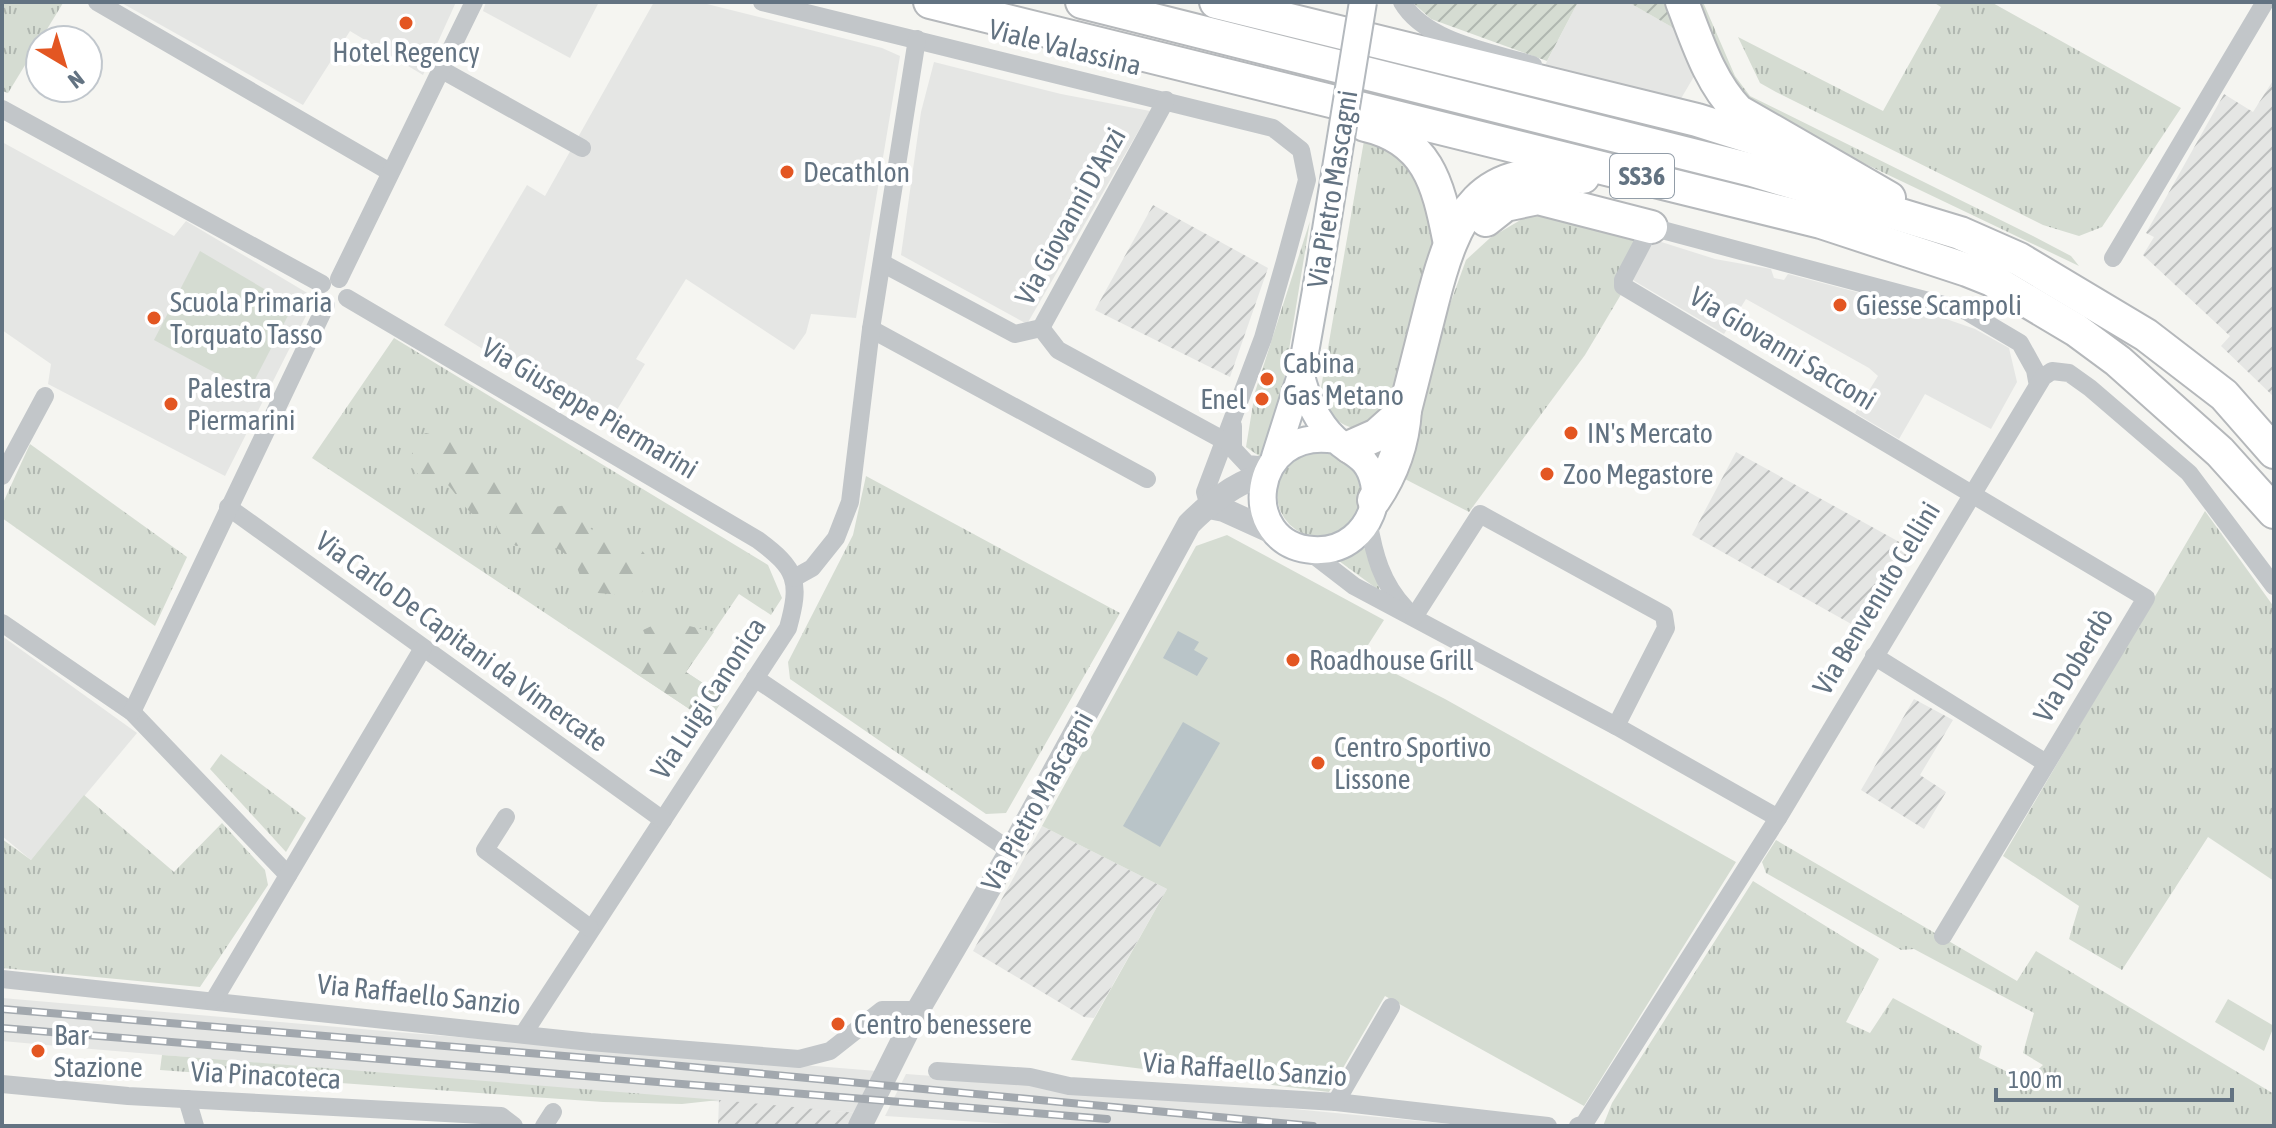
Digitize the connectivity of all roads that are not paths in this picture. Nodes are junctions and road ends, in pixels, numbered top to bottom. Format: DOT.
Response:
graph roads {
  1 [pos="97,2"];
  2 [pos="474,2"];
  3 [pos="762,2"];
  4 [pos="930,2"];
  5 [pos="1082,2"];
  6 [pos="1216,2"];
  7 [pos="1237,2"];
  8 [pos="1255,2"];
  9 [pos="1363,2"];
  10 [pos="1402,2"];
  11 [pos="1682,2"];
  12 [pos="2265,2"];
  13 [pos="974,12"];
  14 [pos="917,39"];
  15 [pos="1538,66"];
  16 [pos="442,70"];
  17 [pos="1166,100"];
  18 [pos="2,109"];
  19 [pos="582,148"];
  20 [pos="1301,150"];
  21 [pos="1820,159"];
  22 [pos="390,172"];
  23 [pos="1733,199"];
  24 [pos="1651,227"];
  25 [pos="1944,228"];
  26 [pos="1445,252"];
  27 [pos="2113,258"];
  28 [pos="882,263"];
  29 [pos="331,281"];
  30 [pos="347,298"];
  31 [pos="326,305"];
  32 [pos="1041,328"];
  33 [pos="871,329"];
  34 [pos="1301,375"];
  35 [pos="2037,381"];
  36 [pos="45,396"];
  37 [pos="1405,410"];
  38 [pos="1233,419"];
  39 [pos="1223,440"];
  40 [pos="1343,444"];
  41 [pos="2274,452"];
  42 [pos="1270,466"];
  43 [pos="2,476"];
  44 [pos="1147,479"];
  45 [pos="1971,493"];
  46 [pos="228,507"];
  47 [pos="1209,507"];
  48 [pos="1371,510"];
  49 [pos="2274,512"];
  50 [pos="1279,535"];
  51 [pos="1306,549"];
  52 [pos="794,578"];
  53 [pos="2274,586"];
  54 [pos="1414,617"];
  55 [pos="2,623"];
  56 [pos="423,648"];
  57 [pos="1874,656"];
  58 [pos="755,678"];
  59 [pos="132,712"];
  60 [pos="1616,726"];
  61 [pos="2046,763"];
  62 [pos="506,817"];
  63 [pos="1778,818"];
  64 [pos="663,820"];
  65 [pos="1011,851"];
  66 [pos="288,875"];
  67 [pos="590,928"];
  68 [pos="1943,936"];
  69 [pos="2,979"];
  70 [pos="214,1000"];
  71 [pos="1391,1007"];
  72 [pos="918,1010"];
  73 [pos="524,1033"];
  74 [pos="937,1071"];
  75 [pos="7,1085"];
  76 [pos="187,1099"];
  77 [pos="1336,1102"];
  78 [pos="1581,1125"];
  79 [pos="195,1126"];
  80 [pos="514,1126"];
  81 [pos="860,1126"];
  82 [pos="1548,1126"];
  1 -- 22 [label="street"];
  2 -- 16 [label="street"];
  3 -- 14 [label="street, Viale Valassina"];
  4 -- 13 [label="highway, SS36"];
  5 -- 25 [label="highway, SS36"];
  6 -- 21 [label="highway"];
  7 -- 8 [label="highway"];
  9 -- 34 [label="main road, Via Pietro Mascagni, bridge"];
  10 -- 15 [label="street"];
  11 -- 21 [label="highway"];
  12 -- 27 [label="street"];
  13 -- 23 [label="highway, SS36"];
  13 -- 26 [label="highway"];
  14 -- 17 [label="street, Viale Valassina"];
  14 -- 28 [label="street"];
  16 -- 19 [label="street"];
  16 -- 22 [label="street"];
  17 -- 20 [label="street, Viale Valassina"];
  17 -- 32 [label="street, Via Giovanni D'Anzi"];
  18 -- 29 [label="street"];
  20 -- 38 [label="street, Via Pietro Mascagni"];
  21 -- 25 [label="highway"];
  22 -- 29 [label="street"];
  23 -- 26 [label="highway"];
  23 -- 49 [label="highway, SS36"];
  24 -- 26 [label="highway"];
  24 -- 35 [label="street"];
  24 -- 45 [label="street, Via Giovanni Sacconi"];
  25 -- 41 [label="highway, SS36"];
  26 -- 37 [label="highway"];
  28 -- 32 [label="street, Via Giovanni D'Anzi"];
  28 -- 33 [label="street"];
  29 -- 30 [label="street"];
  29 -- 31 [label="street"];
  30 -- 31 [label="street"];
  30 -- 52 [label="street, Via Giuseppe Piermarini"];
  31 -- 46 [label="street"];
  32 -- 39 [label="street, Via Giovanni D'Anzi"];
  33 -- 44 [label="street"];
  33 -- 52 [label="street"];
  34 -- 40 [label="main road"];
  34 -- 42 [label="main road, Via Pietro Mascagni"];
  35 -- 45 [label="street, Via Benvenuto Cellini"];
  35 -- 53 [label="street"];
  36 -- 43 [label="street"];
  37 -- 40 [label="highway"];
  37 -- 48 [label="highway"];
  38 -- 39 [label="street, Via Pietro Mascagni"];
  38 -- 42 [label="street"];
  39 -- 47 [label="street, Via Pietro Mascagni"];
  40 -- 42 [label="main road, Via Pietro Mascagni"];
  40 -- 48 [label="main road"];
  42 -- 47 [label="street, Via Pietro Mascagni"];
  42 -- 50 [label="main road, Via Pietro Mascagni"];
  45 -- 57 [label="street, Via Benvenuto Cellini"];
  45 -- 61 [label="street, Via Doberdò"];
  46 -- 56 [label="street, Via Carlo De Capitani da Vimercate"];
  46 -- 59 [label="street"];
  47 -- 50 [label="street"];
  47 -- 65 [label="street, Via Pietro Mascagni"];
  48 -- 51 [label="main road"];
  48 -- 54 [label="street"];
  50 -- 51 [label="main road"];
  51 -- 54 [label="street"];
  52 -- 58 [label="street, Via Luigi Canonica"];
  54 -- 60 [label="street"];
  54 -- 60 [label="street"];
  55 -- 59 [label="street"];
  56 -- 64 [label="street, Via Carlo De Capitani da Vimercate"];
  56 -- 66 [label="street"];
  57 -- 61 [label="street"];
  57 -- 63 [label="street, Via Benvenuto Cellini"];
  58 -- 64 [label="street, Via Luigi Canonica"];
  58 -- 65 [label="street"];
  59 -- 66 [label="street"];
  60 -- 63 [label="street"];
  61 -- 68 [label="street, Via Doberdò"];
  62 -- 67 [label="street"];
  63 -- 78 [label="street, Via Benvenuto Cellini"];
  64 -- 67 [label="street, Via Luigi Canonica"];
  65 -- 72 [label="street, Via Pietro Mascagni"];
  66 -- 70 [label="street"];
  67 -- 73 [label="street, Via Luigi Canonica"];
  69 -- 70 [label="street, Via Raffaello Sanzio"];
  70 -- 73 [label="street, Via Raffaello Sanzio"];
  71 -- 77 [label="street"];
  72 -- 73 [label="street, Via Raffaello Sanzio"];
  72 -- 81 [label="street, Via Pietro Mascagni"];
  74 -- 77 [label="street, Via Raffaello Sanzio"];
  75 -- 76 [label="street, Via Pinacoteca"];
  76 -- 79 [label="street"];
  76 -- 80 [label="street, Via Pinacoteca"];
  77 -- 82 [label="street, Via Raffaello Sanzio"];
}
